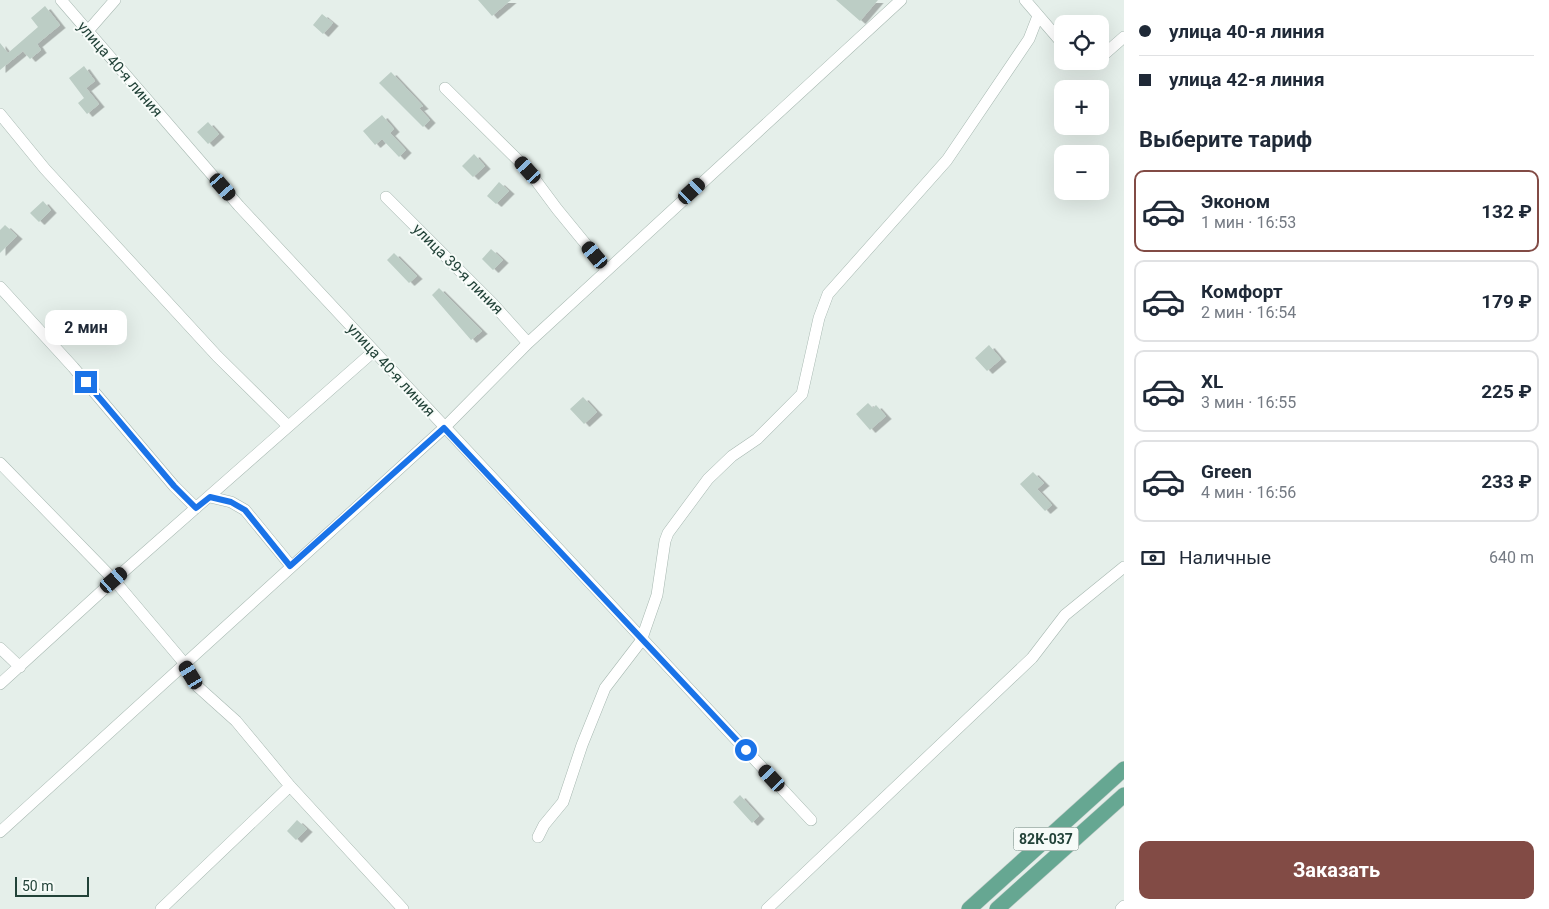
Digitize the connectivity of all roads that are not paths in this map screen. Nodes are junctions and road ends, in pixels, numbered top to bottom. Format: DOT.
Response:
graph roads {
  1 [pos="61,0"];
  2 [pos="115,0"];
  3 [pos="901,0"];
  4 [pos="1025,0"];
  5 [pos="1038,16"];
  6 [pos="87,32"];
  7 [pos="1054,34"];
  8 [pos="1124,37"];
  9 [pos="1109,50"];
  10 [pos="445,88"];
  11 [pos="0,114"];
  12 [pos="386,197"];
  13 [pos="608,270"];
  14 [pos="0,287"];
  15 [pos="528,343"];
  16 [pos="374,352"];
  17 [pos="288,426"];
  18 [pos="444,428"];
  19 [pos="0,463"];
  20 [pos="210,497"];
  21 [pos="196,508"];
  22 [pos="290,566"];
  23 [pos="1124,567"];
  24 [pos="114,580"];
  25 [pos="641,638"];
  26 [pos="0,648"];
  27 [pos="184,664"];
  28 [pos="20,667"];
  29 [pos="0,684"];
  30 [pos="1124,769"];
  31 [pos="290,786"];
  32 [pos="1124,795"];
  33 [pos="811,820"];
  34 [pos="0,832"];
  35 [pos="538,837"];
  36 [pos="1124,906"];
  37 [pos="162,909"];
  38 [pos="403,909"];
  39 [pos="767,909"];
  40 [pos="969,909"];
  41 [pos="997,909"];
  42 [pos="1121,909"];
  1 -- 6 [label="street, улица 40-я линия"];
  2 -- 6 [label="street"];
  3 -- 13 [label="street"];
  4 -- 5 [label="street"];
  5 -- 7 [label="street"];
  5 -- 25 [label="street"];
  6 -- 16 [label="street, улица 40-я линия"];
  8 -- 9 [label="street"];
  10 -- 13 [label="street"];
  11 -- 17 [label="street"];
  12 -- 15 [label="street, улица 39-я линия"];
  13 -- 15 [label="street"];
  14 -- 21 [label="street"];
  15 -- 18 [label="street"];
  16 -- 17 [label="street"];
  16 -- 18 [label="street, улица 40-я линия"];
  17 -- 20 [label="street"];
  18 -- 22 [label="street"];
  18 -- 25 [label="street, улица 40-я линия"];
  19 -- 24 [label="street"];
  20 -- 21 [label="street"];
  20 -- 22 [label="street"];
  21 -- 24 [label="street"];
  22 -- 27 [label="street"];
  23 -- 39 [label="street"];
  24 -- 27 [label="street"];
  24 -- 28 [label="street"];
  25 -- 33 [label="street, улица 40-я линия"];
  25 -- 35 [label="street"];
  26 -- 28 [label="street"];
  27 -- 31 [label="street"];
  27 -- 34 [label="street"];
  28 -- 29 [label="street"];
  30 -- 40 [label="main road, 82К-037"];
  31 -- 37 [label="street"];
  31 -- 38 [label="street"];
  32 -- 41 [label="main road"];
  36 -- 42 [label="street"];
}
